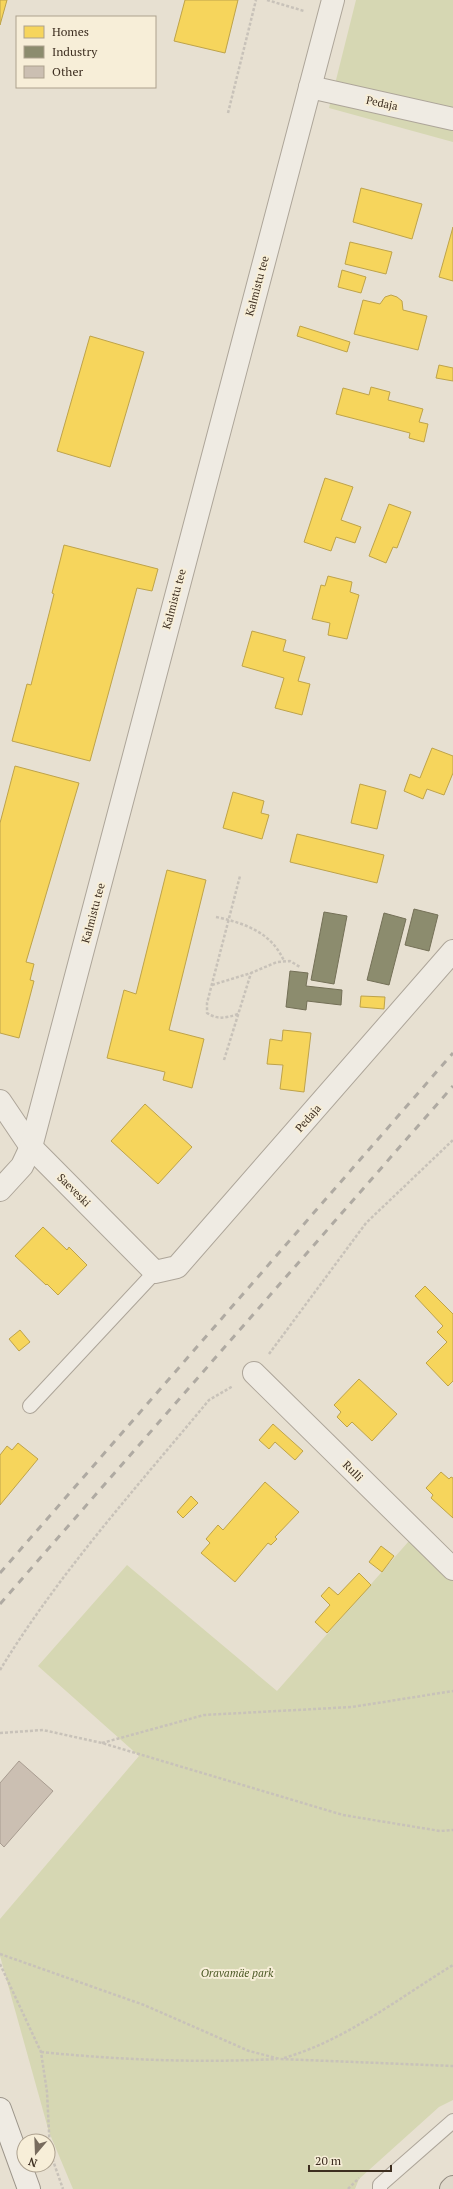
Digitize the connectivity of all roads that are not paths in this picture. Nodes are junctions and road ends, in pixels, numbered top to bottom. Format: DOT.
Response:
graph roads {
  1 [pos="331,9"];
  2 [pos="310,87"];
  3 [pos="453,119"];
  4 [pos="453,951"];
  5 [pos="0,1101"];
  6 [pos="31,1147"];
  7 [pos="0,1190"];
  8 [pos="155,1272"];
  9 [pos="254,1373"];
  10 [pos="30,1406"];
  11 [pos="453,1569"];
  12 [pos="0,2109"];
  13 [pos="453,2121"];
  14 [pos="29,2189"];
  15 [pos="380,2189"];
  1 -- 2 [label="street, Kalmistu tee"];
  2 -- 3 [label="street, Pedaja"];
  2 -- 6 [label="street, Kalmistu tee"];
  4 -- 8 [label="street, Pedaja"];
  5 -- 6 [label="street, Saeveski"];
  6 -- 7 [label="street, Kalmistu tee"];
  6 -- 8 [label="street, Saeveski"];
  8 -- 10 [label="lane"];
  9 -- 11 [label="street, Rulli"];
  12 -- 14 [label="street"];
  13 -- 15 [label="lane"];
}
